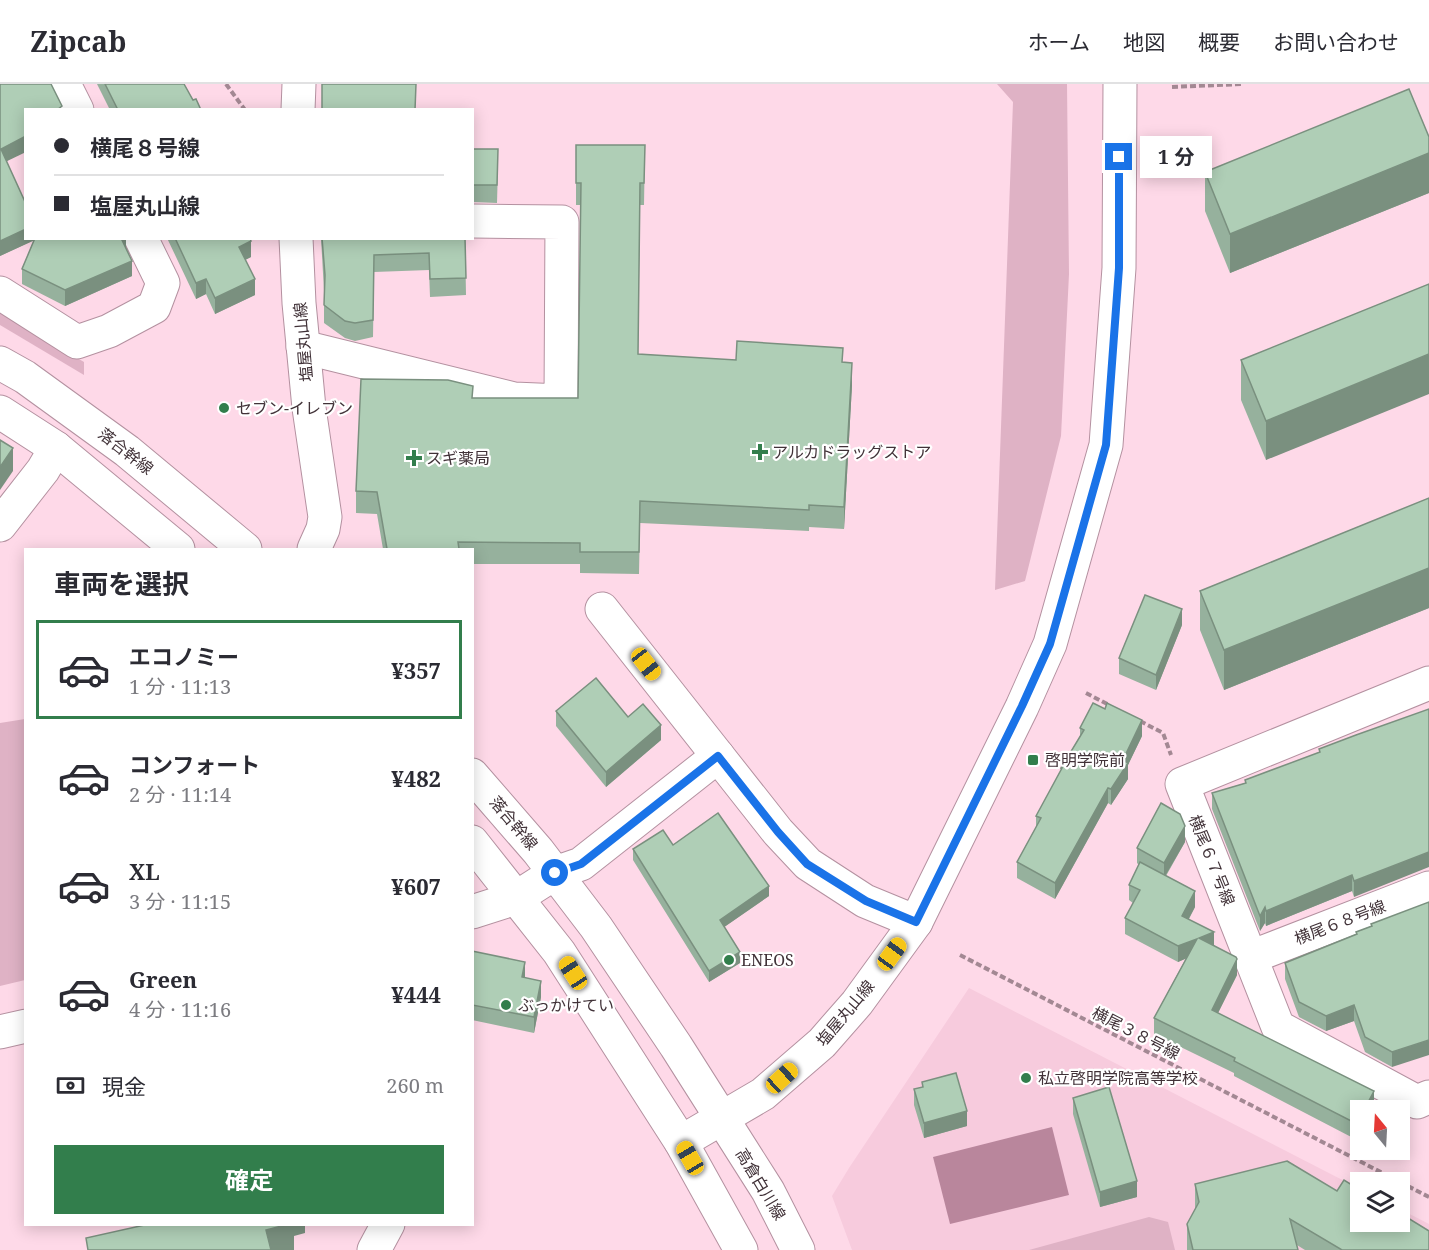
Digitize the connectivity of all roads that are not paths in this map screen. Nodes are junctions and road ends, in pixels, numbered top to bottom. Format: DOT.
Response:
graph roads {
  1 [pos="64,84"];
  2 [pos="298,84"];
  3 [pos="1120,84"];
  4 [pos="76,108"];
  5 [pos="298,108"];
  6 [pos="474,221"];
  7 [pos="142,240"];
  8 [pos="296,240"];
  9 [pos="0,293"];
  10 [pos="303,347"];
  11 [pos="0,363"];
  12 [pos="0,412"];
  13 [pos="56,448"];
  14 [pos="0,525"];
  15 [pos="177,548"];
  16 [pos="243,548"];
  17 [pos="314,548"];
  18 [pos="602,609"];
  19 [pos="1429,683"];
  20 [pos="718,756"];
  21 [pos="474,777"];
  22 [pos="474,845"];
  23 [pos="555,873"];
  24 [pos="1429,888"];
  25 [pos="516,898"];
  26 [pos="474,911"];
  27 [pos="916,922"];
  28 [pos="1251,957"];
  29 [pos="24,1026"];
  30 [pos="0,1032"];
  31 [pos="1425,1105"];
  32 [pos="721,1119"];
  33 [pos="681,1142"];
  34 [pos="387,1226"];
  35 [pos="374,1250"];
  36 [pos="741,1250"];
  37 [pos="798,1250"];
  1 -- 4 [label="street"];
  2 -- 5 [label="street"];
  3 -- 27 [label="street, 塩屋丸山線"];
  6 -- 10 [label="street"];
  7 -- 9 [label="street"];
  8 -- 10 [label="street, 塩屋丸山線"];
  10 -- 17 [label="street, 塩屋丸山線"];
  11 -- 16 [label="street, 落合幹線"];
  12 -- 13 [label="street"];
  13 -- 14 [label="street"];
  13 -- 15 [label="street"];
  18 -- 20 [label="street"];
  19 -- 28 [label="street, 横尾６７号線"];
  20 -- 23 [label="street"];
  20 -- 27 [label="street"];
  21 -- 23 [label="street, 落合幹線"];
  22 -- 25 [label="street"];
  23 -- 25 [label="street"];
  23 -- 32 [label="street"];
  24 -- 28 [label="street, 横尾６８号線"];
  25 -- 26 [label="street"];
  25 -- 33 [label="street"];
  27 -- 32 [label="street, 塩屋丸山線"];
  28 -- 31 [label="street, 横尾６７号線"];
  29 -- 30 [label="street"];
  32 -- 33 [label="street, 塩屋丸山線"];
  32 -- 37 [label="street, 高倉白川線"];
  33 -- 36 [label="street"];
  34 -- 35 [label="street"];
}
